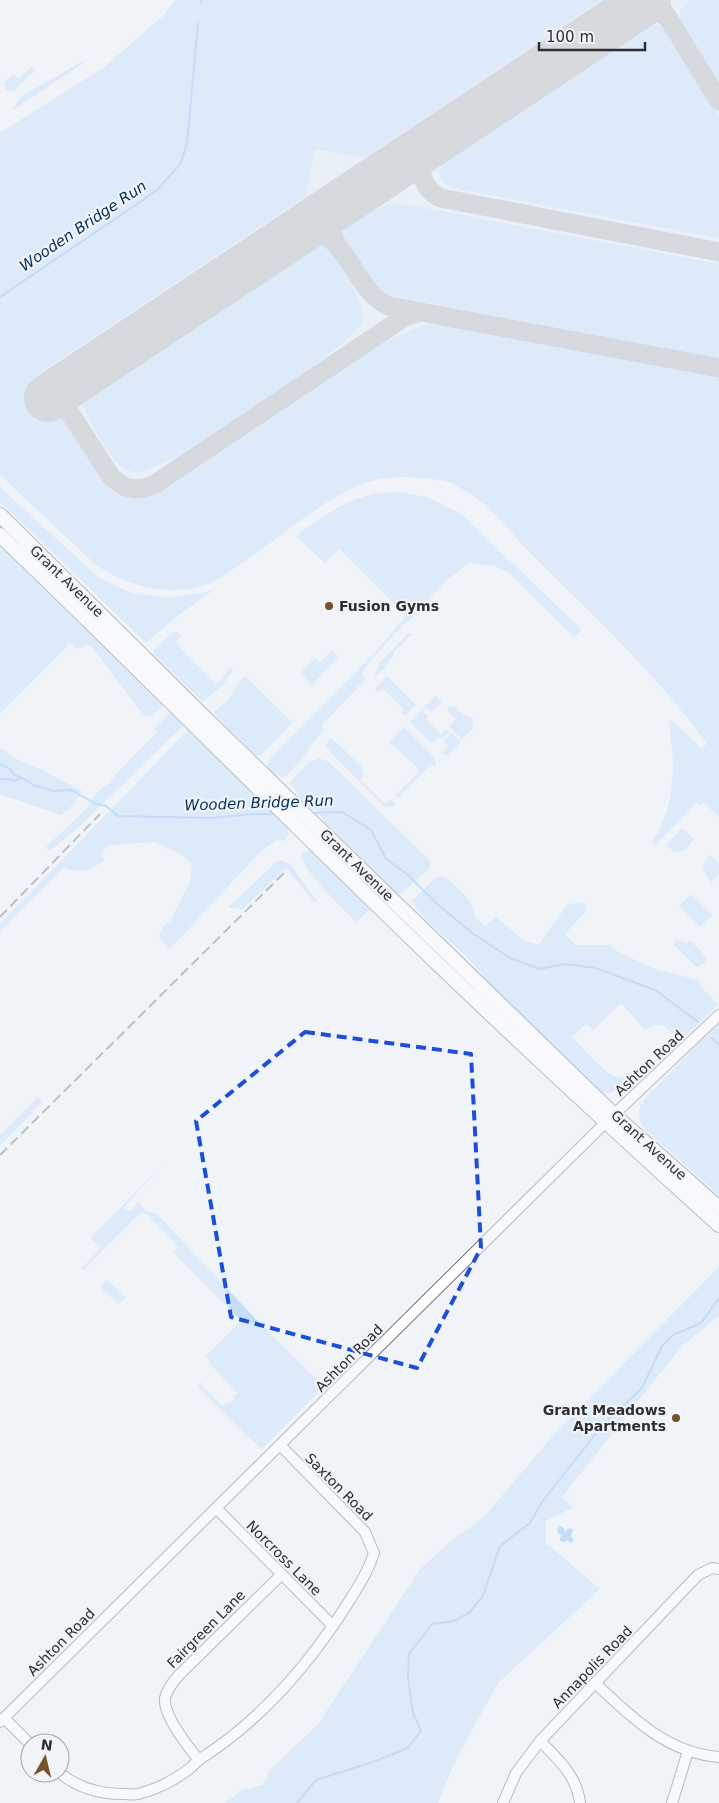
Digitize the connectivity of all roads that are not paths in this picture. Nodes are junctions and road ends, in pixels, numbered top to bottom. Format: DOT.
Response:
graph roads {
  1 [pos="0,515"];
  2 [pos="0,535"];
  3 [pos="206,736"];
  4 [pos="255,766"];
  5 [pos="452,957"];
  6 [pos="442,967"];
  7 [pos="719,1015"];
  8 [pos="609,1119"];
  9 [pos="719,1208"];
  10 [pos="719,1225"];
  11 [pos="280,1446"];
  12 [pos="216,1508"];
  13 [pos="719,1568"];
  14 [pos="281,1575"];
  15 [pos="333,1626"];
  16 [pos="595,1683"];
  17 [pos="2,1720"];
  18 [pos="20,1735"];
  19 [pos="540,1741"];
  20 [pos="688,1751"];
  21 [pos="719,1757"];
  22 [pos="199,1760"];
  23 [pos="70,1780"];
  24 [pos="137,1799"];
  25 [pos="503,1803"];
  26 [pos="580,1803"];
  27 [pos="672,1803"];
  1 -- 4 [label="main road, Grant Avenue"];
  2 -- 3 [label="main road, Grant Avenue"];
  3 -- 4 [label="main road"];
  3 -- 6 [label="main road, Grant Avenue"];
  4 -- 5 [label="main road, Grant Avenue"];
  5 -- 6 [label="main road"];
  5 -- 8 [label="main road, Grant Avenue"];
  6 -- 8 [label="main road, Grant Avenue"];
  7 -- 8 [label="street, Ashton Road"];
  8 -- 9 [label="main road, Grant Avenue"];
  8 -- 10 [label="main road, Grant Avenue"];
  8 -- 11 [label="street, Ashton Road"];
  11 -- 12 [label="street, Ashton Road"];
  11 -- 15 [label="street, Saxton Road"];
  12 -- 14 [label="street, Norcross Lane"];
  12 -- 17 [label="street, Ashton Road"];
  13 -- 16 [label="street, Annapolis Road"];
  14 -- 15 [label="street, Norcross Lane"];
  14 -- 22 [label="street, Fairgreen Lane"];
  15 -- 22 [label="street"];
  16 -- 19 [label="street, Annapolis Road"];
  16 -- 20 [label="street"];
  17 -- 18 [label="street"];
  19 -- 25 [label="street, Annapolis Road"];
  19 -- 26 [label="street"];
  20 -- 21 [label="street"];
  20 -- 27 [label="street"];
  22 -- 24 [label="street"];
  23 -- 24 [label="street"];
}
